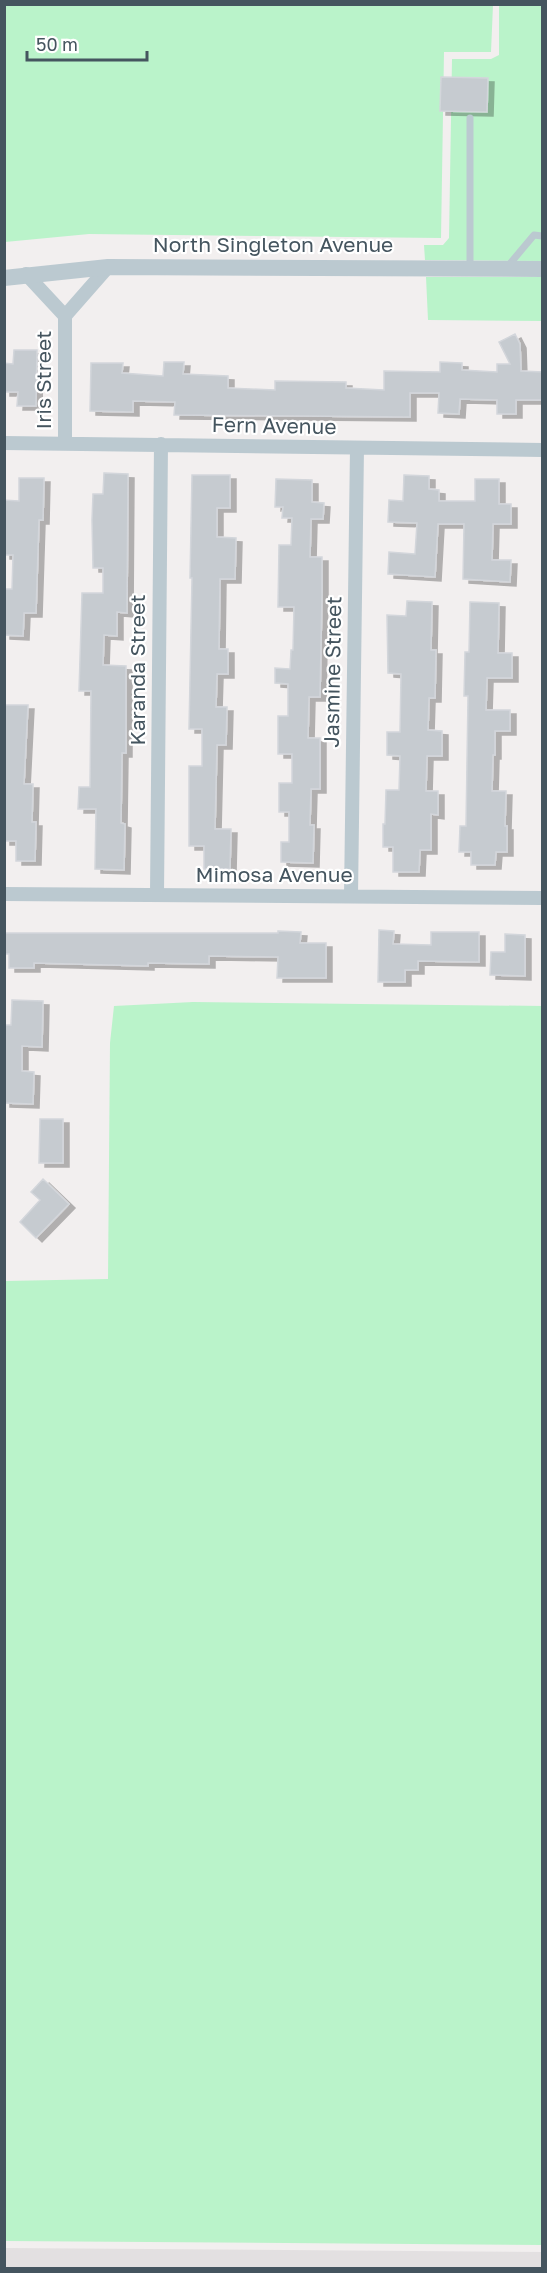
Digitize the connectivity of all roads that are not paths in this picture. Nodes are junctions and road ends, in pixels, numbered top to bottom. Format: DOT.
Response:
graph roads {
  1 [pos="470,118"];
  2 [pos="543,236"];
  3 [pos="108,267"];
  4 [pos="470,268"];
  5 [pos="506,269"];
  6 [pos="543,269"];
  7 [pos="26,274"];
  8 [pos="4,278"];
  9 [pos="65,316"];
  10 [pos="4,443"];
  11 [pos="65,443"];
  12 [pos="161,444"];
  13 [pos="357,448"];
  14 [pos="543,450"];
  15 [pos="4,894"];
  16 [pos="157,895"];
  17 [pos="351,896"];
  18 [pos="543,898"];
  1 -- 4 [label="lane"];
  2 -- 5 [label="lane"];
  3 -- 4 [label="street, North Singleton Avenue"];
  3 -- 7 [label="street, North Singleton Avenue"];
  3 -- 9 [label="street, Iris Street"];
  4 -- 5 [label="street, North Singleton Avenue"];
  5 -- 6 [label="street, North Singleton Avenue"];
  7 -- 8 [label="street, North Singleton Avenue"];
  7 -- 9 [label="street, Iris Street"];
  9 -- 11 [label="street, Iris Street"];
  10 -- 11 [label="street, Fern Avenue"];
  11 -- 12 [label="street, Fern Avenue"];
  12 -- 13 [label="street, Fern Avenue"];
  12 -- 16 [label="street, Karanda Street"];
  13 -- 14 [label="street, Fern Avenue"];
  13 -- 17 [label="street, Jasmine Street"];
  15 -- 16 [label="street, Mimosa Avenue"];
  16 -- 17 [label="street, Mimosa Avenue"];
  17 -- 18 [label="street, Mimosa Avenue"];
}
